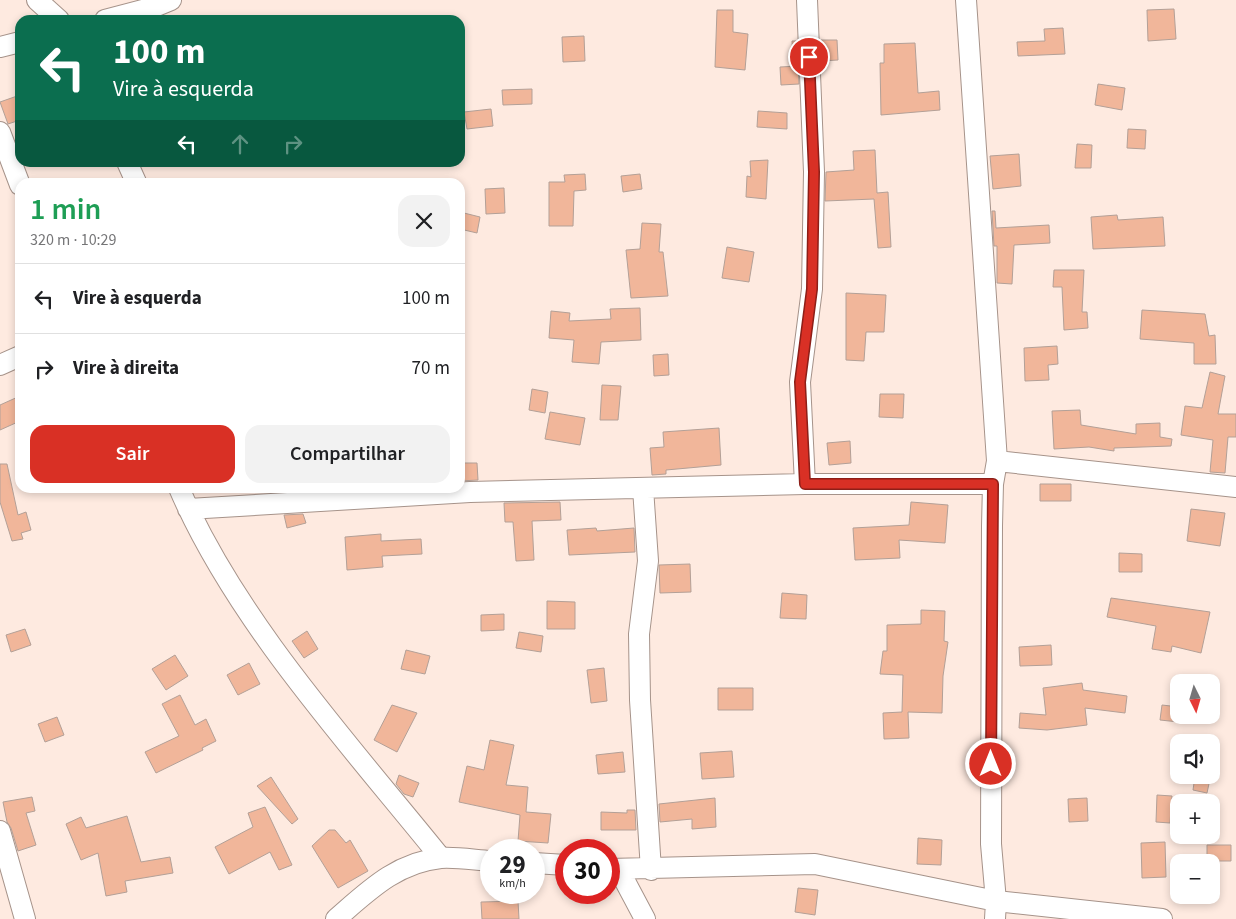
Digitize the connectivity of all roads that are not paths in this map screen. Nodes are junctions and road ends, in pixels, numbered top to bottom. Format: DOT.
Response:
graph roads {
  1 [pos="37,0"];
  2 [pos="171,0"];
  3 [pos="807,0"];
  4 [pos="966,0"];
  5 [pos="54,15"];
  6 [pos="124,15"];
  7 [pos="15,43"];
  8 [pos="0,46"];
  9 [pos="0,132"];
  10 [pos="17,178"];
  11 [pos="15,358"];
  12 [pos="0,365"];
  13 [pos="997,462"];
  14 [pos="805,484"];
  15 [pos="993,484"];
  16 [pos="1236,487"];
  17 [pos="643,488"];
  18 [pos="465,492"];
  19 [pos="181,493"];
  20 [pos="453,493"];
  21 [pos="188,509"];
  22 [pos="0,831"];
  23 [pos="441,858"];
  24 [pos="480,860"];
  25 [pos="620,870"];
  26 [pos="651,870"];
  27 [pos="620,879"];
  28 [pos="996,910"];
  29 [pos="25,919"];
  30 [pos="336,919"];
  31 [pos="646,919"];
  32 [pos="1162,919"];
  1 -- 5 [label="street"];
  2 -- 6 [label="street"];
  3 -- 14 [label="street"];
  4 -- 13 [label="street"];
  7 -- 8 [label="street"];
  9 -- 10 [label="street"];
  11 -- 12 [label="street"];
  13 -- 15 [label="street"];
  13 -- 16 [label="street"];
  14 -- 15 [label="street"];
  14 -- 17 [label="street"];
  15 -- 28 [label="street"];
  17 -- 18 [label="street"];
  17 -- 26 [label="street"];
  19 -- 21 [label="street"];
  20 -- 21 [label="street"];
  21 -- 23 [label="street"];
  22 -- 29 [label="street"];
  23 -- 24 [label="street"];
  23 -- 30 [label="street"];
  25 -- 26 [label="street"];
  26 -- 28 [label="street"];
  27 -- 31 [label="street"];
  28 -- 32 [label="street"];
}
